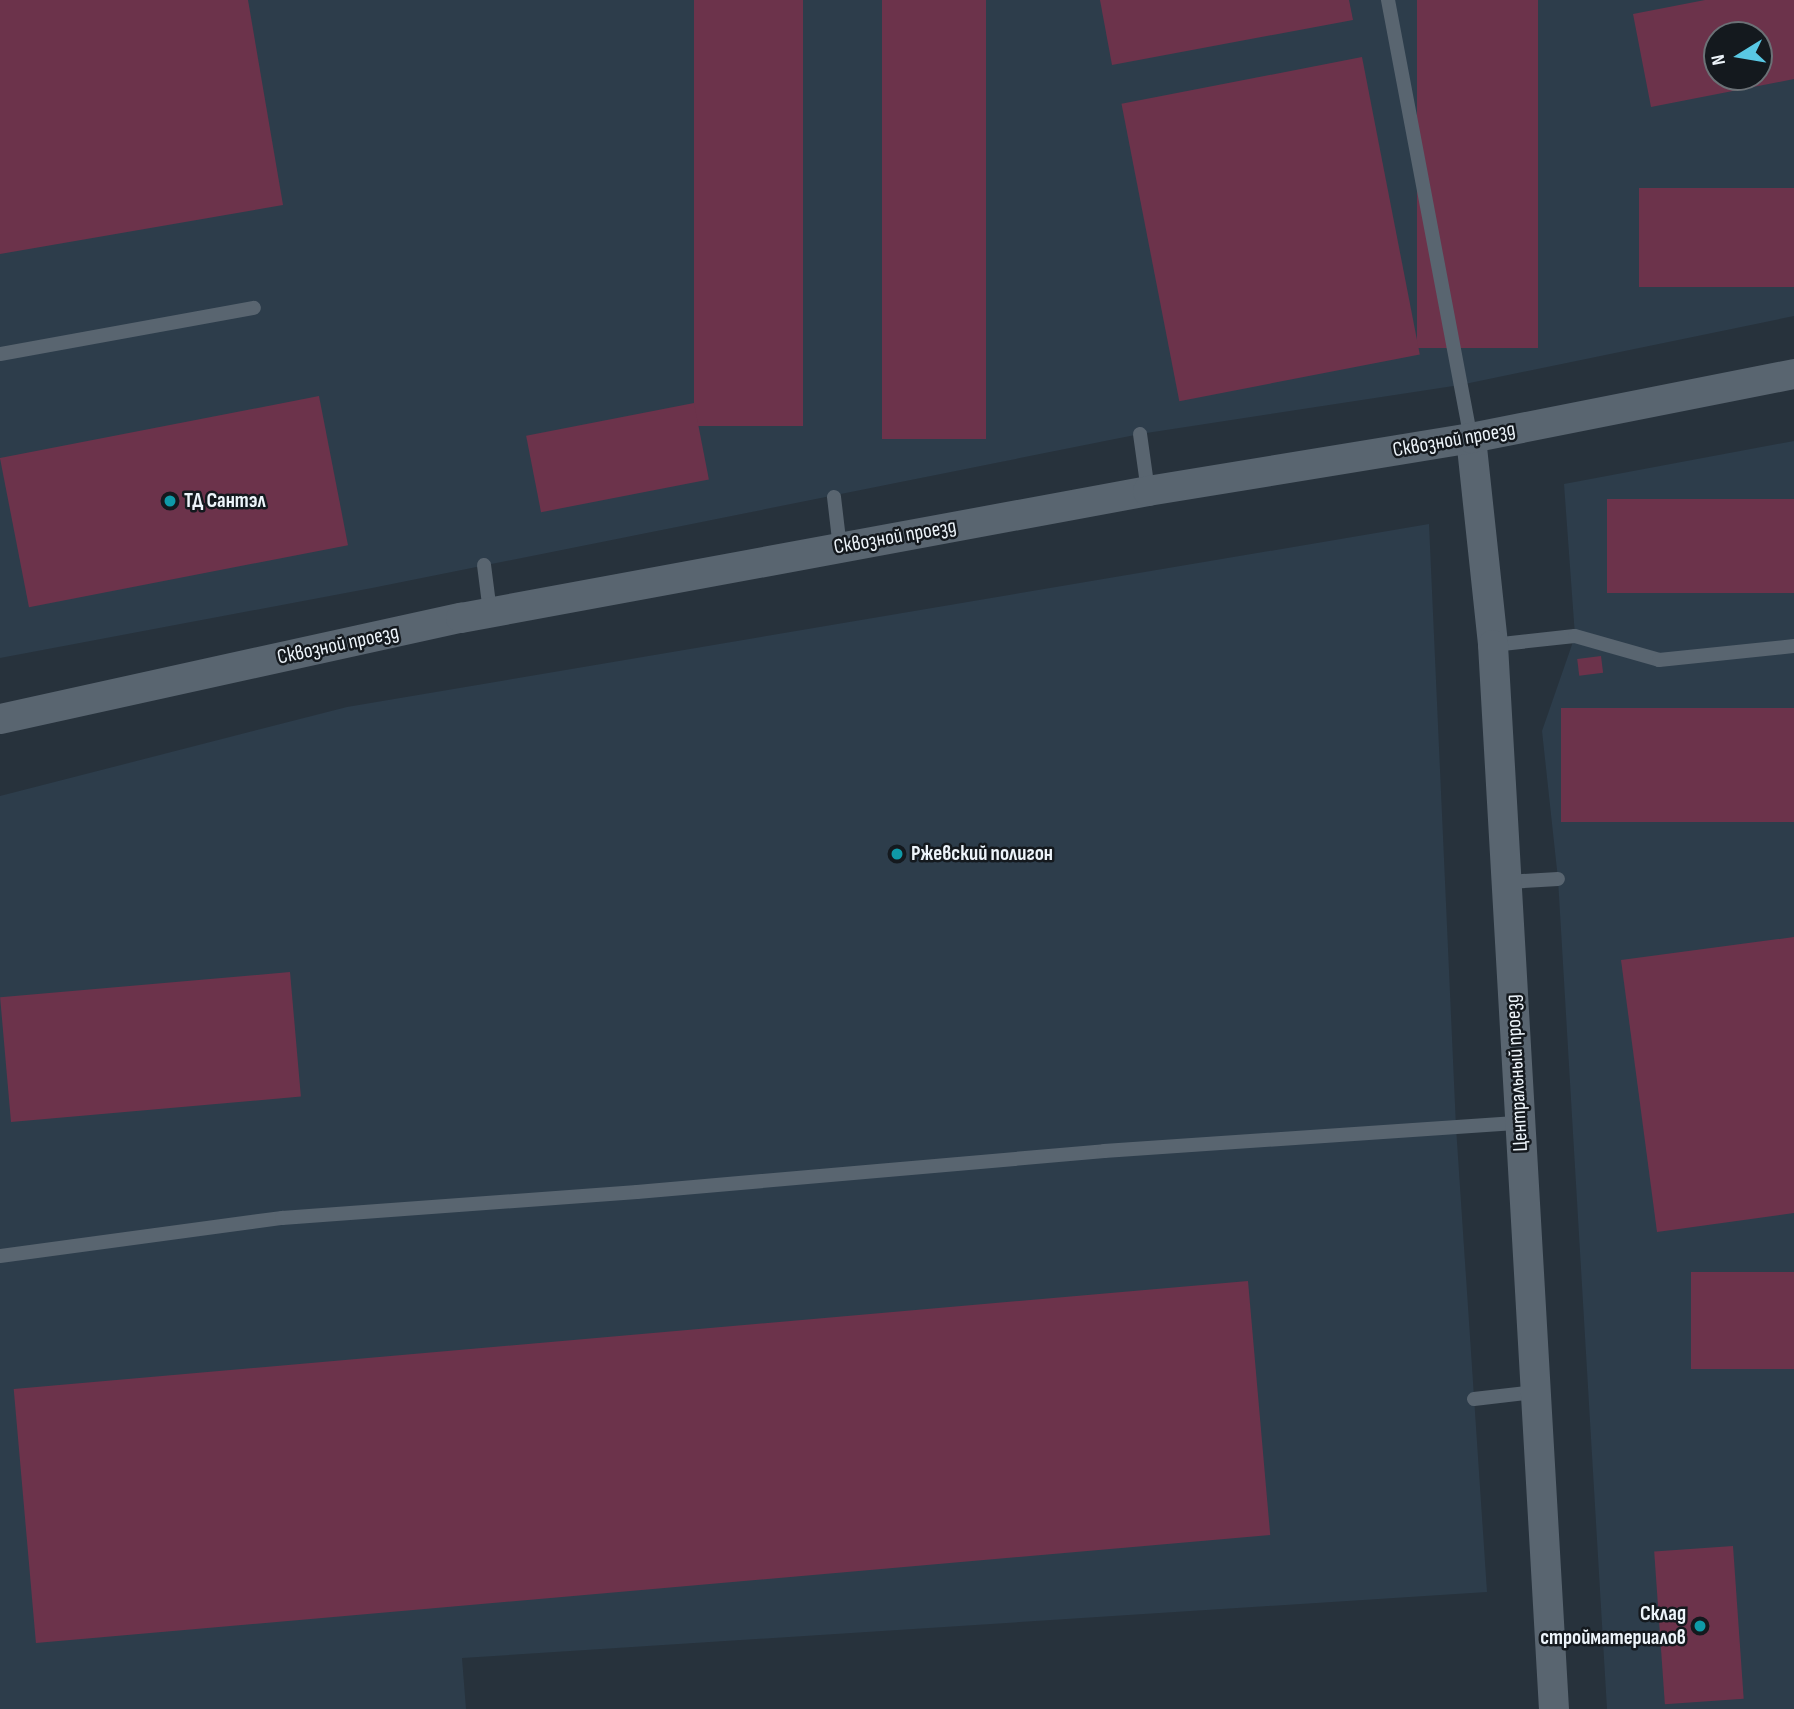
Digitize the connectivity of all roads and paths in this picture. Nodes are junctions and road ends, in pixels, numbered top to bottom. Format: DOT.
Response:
graph roads {
  1 [pos="1388,0"];
  2 [pos="254,308"];
  3 [pos="0,354"];
  4 [pos="1794,374"];
  5 [pos="1140,434"];
  6 [pos="1471,438"];
  7 [pos="1148,491"];
  8 [pos="834,497"];
  9 [pos="840,548"];
  10 [pos="484,565"];
  11 [pos="490,612"];
  12 [pos="1493,645"];
  13 [pos="1794,646"];
  14 [pos="0,719"];
  15 [pos="1558,879"];
  16 [pos="1507,882"];
  17 [pos="1519,1123"];
  18 [pos="0,1256"];
  19 [pos="1535,1392"];
  20 [pos="1474,1399"];
  21 [pos="1554,1709"];
  1 -- 6 [label="lane"];
  2 -- 3 [label="lane"];
  4 -- 6 [label="street, Сквозной проезд"];
  5 -- 7 [label="lane"];
  6 -- 7 [label="street, Сквозной проезд"];
  6 -- 12 [label="street, Центральный проезд"];
  7 -- 9 [label="street, Сквозной проезд"];
  8 -- 9 [label="lane"];
  9 -- 11 [label="street, Сквозной проезд"];
  10 -- 11 [label="lane"];
  11 -- 14 [label="street, Сквозной проезд"];
  12 -- 13 [label="lane"];
  12 -- 16 [label="street, Центральный проезд"];
  15 -- 16 [label="lane"];
  16 -- 17 [label="street, Центральный проезд"];
  17 -- 18 [label="lane"];
  17 -- 19 [label="street, Центральный проезд"];
  19 -- 20 [label="lane"];
  19 -- 21 [label="street, Центральный проезд"];
}
